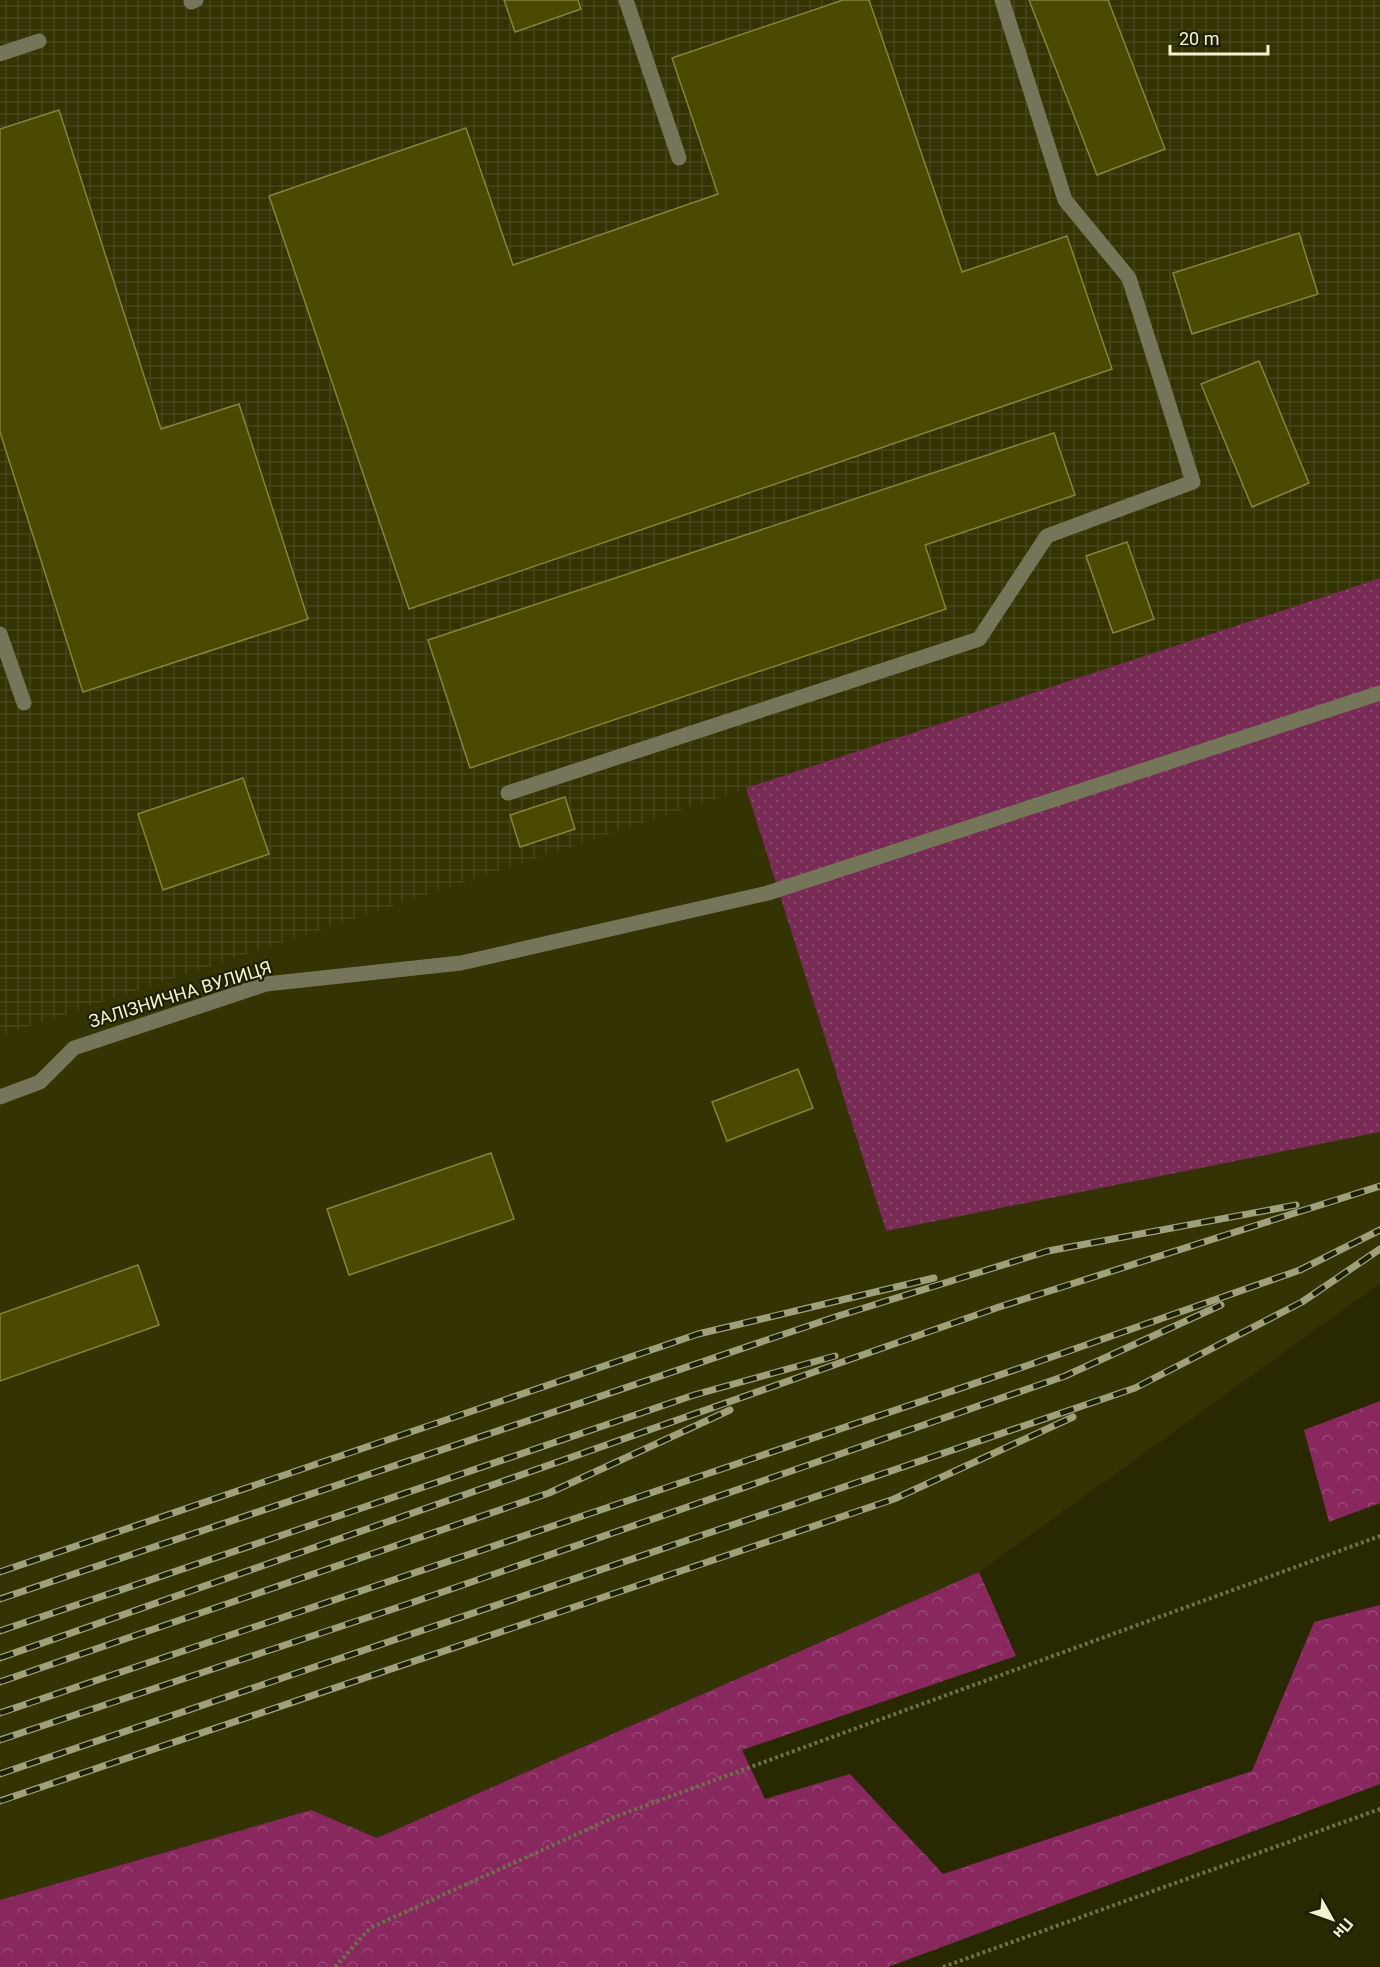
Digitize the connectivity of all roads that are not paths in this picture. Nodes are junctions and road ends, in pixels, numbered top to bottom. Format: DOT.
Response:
graph roads {
  1 [pos="626,0"];
  2 [pos="1002,0"];
  3 [pos="39,41"];
  4 [pos="0,54"];
  5 [pos="679,158"];
  6 [pos="0,634"];
  7 [pos="1380,693"];
  8 [pos="24,704"];
  9 [pos="508,793"];
  10 [pos="0,1097"];
  1 -- 5 [label="street"];
  2 -- 9 [label="street"];
  3 -- 4 [label="street"];
  6 -- 8 [label="street"];
  7 -- 10 [label="street, ЗАЛІЗНИЧНА ВУЛИЦЯ"];
}
